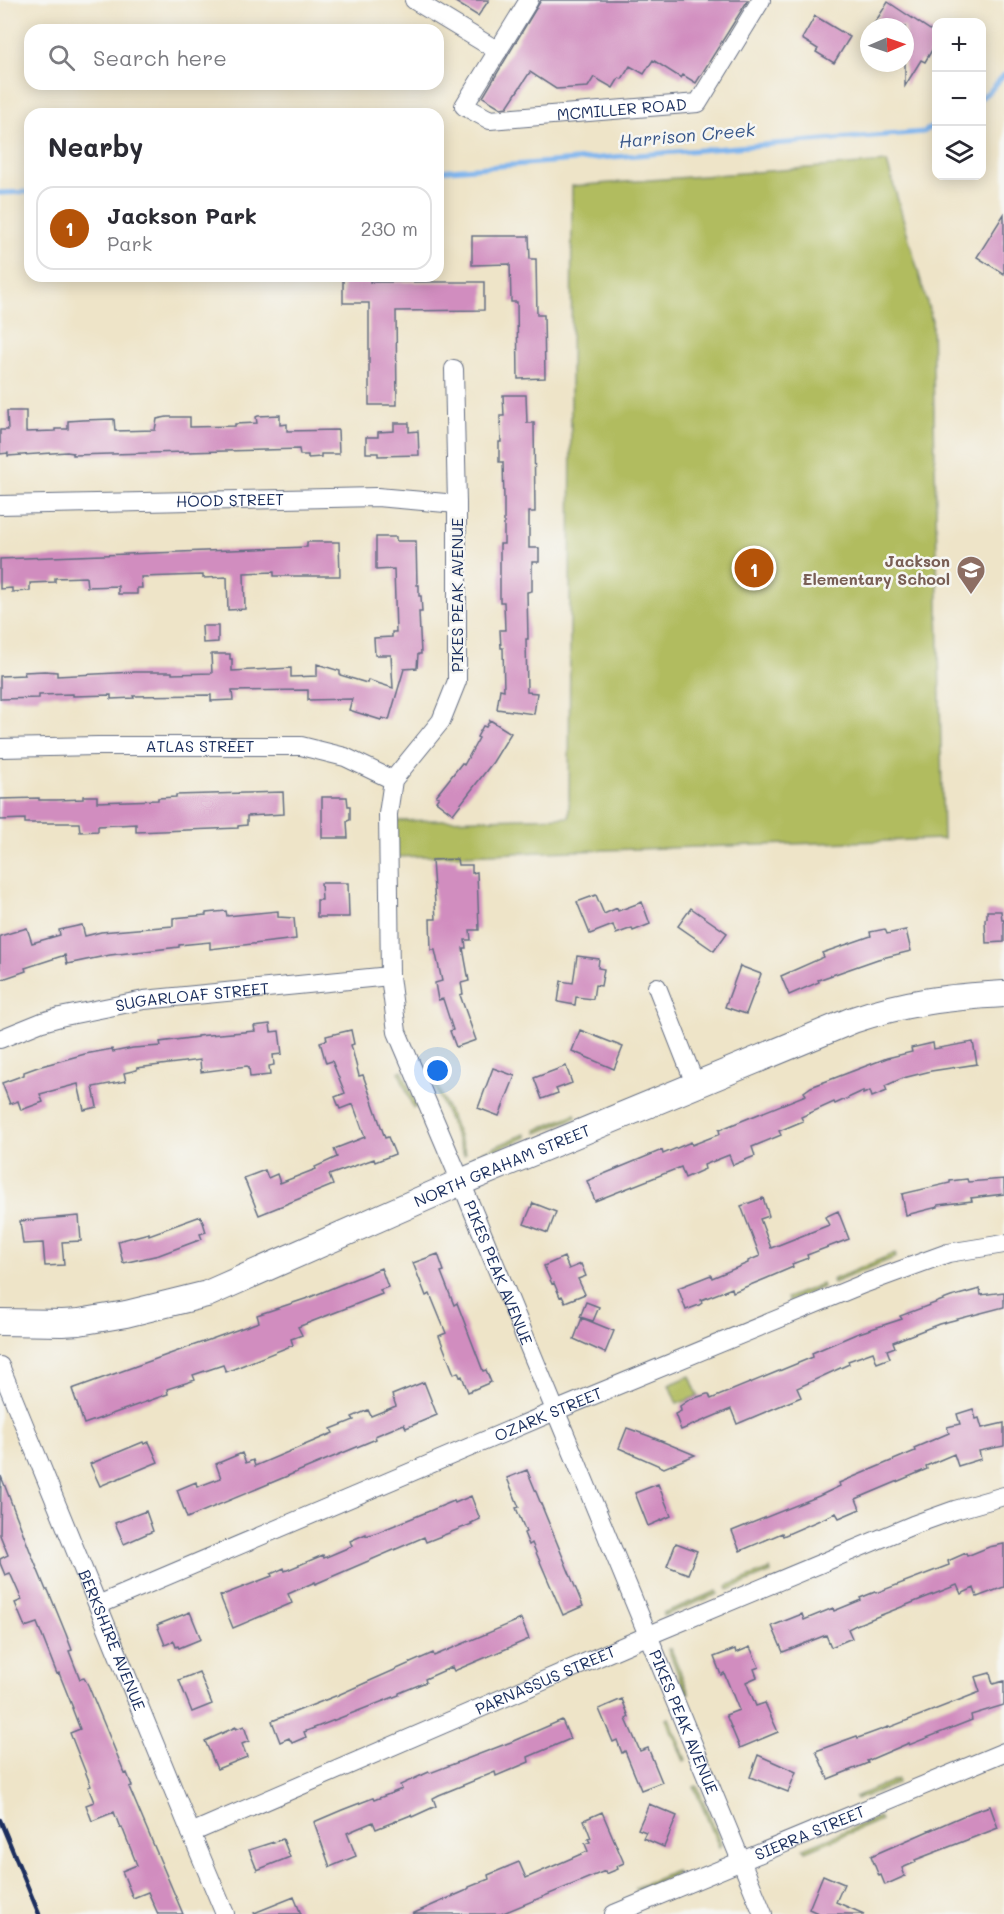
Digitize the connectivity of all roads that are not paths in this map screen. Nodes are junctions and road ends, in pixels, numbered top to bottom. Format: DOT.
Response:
graph roads {
  1 [pos="414,0"];
  2 [pos="529,0"];
  3 [pos="761,0"];
  4 [pos="498,51"];
  5 [pos="454,369"];
  6 [pos="458,504"];
  7 [pos="0,505"];
  8 [pos="0,748"];
  9 [pos="393,780"];
  10 [pos="390,976"];
  11 [pos="657,987"];
  12 [pos="1004,994"];
  13 [pos="0,1039"];
  14 [pos="696,1086"];
  15 [pos="460,1182"];
  16 [pos="1004,1244"];
  17 [pos="0,1322"];
  18 [pos="0,1366"];
  19 [pos="555,1411"];
  20 [pos="1004,1496"];
  21 [pos="98,1605"];
  22 [pos="647,1635"];
  23 [pos="1004,1752"];
  24 [pos="191,1833"];
  25 [pos="742,1862"];
  26 [pos="225,1914"];
  27 [pos="614,1914"];
  28 [pos="763,1914"];
  1 -- 4 [label="street"];
  2 -- 4 [label="street"];
  3 -- 4 [label="street, MCMILLER ROAD"];
  5 -- 6 [label="street, PIKES PEAK AVENUE"];
  6 -- 7 [label="street, HOOD STREET"];
  6 -- 9 [label="street, PIKES PEAK AVENUE"];
  8 -- 9 [label="street, ATLAS STREET"];
  9 -- 10 [label="street, PIKES PEAK AVENUE"];
  10 -- 13 [label="street, SUGARLOAF STREET"];
  10 -- 15 [label="street, PIKES PEAK AVENUE"];
  11 -- 14 [label="street"];
  12 -- 14 [label="main road, NORTH GRAHAM STREET"];
  14 -- 15 [label="main road, NORTH GRAHAM STREET"];
  15 -- 17 [label="main road, NORTH GRAHAM STREET"];
  15 -- 19 [label="street, PIKES PEAK AVENUE"];
  16 -- 19 [label="street, OZARK STREET"];
  18 -- 21 [label="street, BERKSHIRE AVENUE"];
  19 -- 21 [label="street, OZARK STREET"];
  19 -- 22 [label="street, PIKES PEAK AVENUE"];
  20 -- 22 [label="street, PARNASSUS STREET"];
  21 -- 24 [label="street, BERKSHIRE AVENUE"];
  22 -- 24 [label="street, PARNASSUS STREET"];
  22 -- 25 [label="street, PIKES PEAK AVENUE"];
  23 -- 25 [label="street, SIERRA STREET"];
  24 -- 26 [label="street, BERKSHIRE AVENUE"];
  25 -- 27 [label="street, SIERRA STREET"];
  25 -- 28 [label="street, PIKES PEAK AVENUE"];
}
